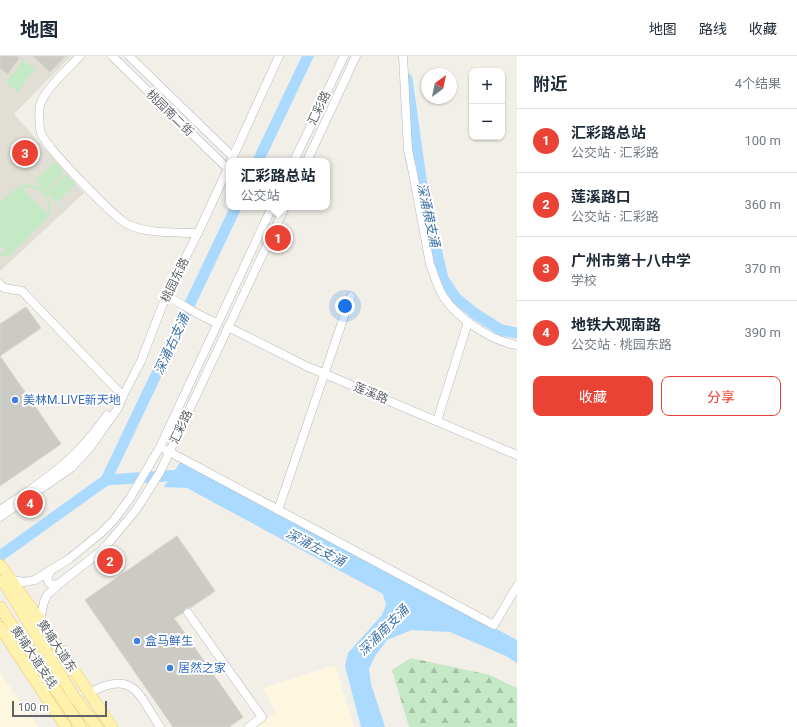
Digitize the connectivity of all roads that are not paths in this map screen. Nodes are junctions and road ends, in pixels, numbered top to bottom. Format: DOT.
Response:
graph roads {
  1 [pos="80,56"];
  2 [pos="112,56"];
  3 [pos="129,56"];
  4 [pos="279,56"];
  5 [pos="344,56"];
  6 [pos="356,56"];
  7 [pos="403,56"];
  8 [pos="232,158"];
  9 [pos="295,158"];
  10 [pos="308,158"];
  11 [pos="226,159"];
  12 [pos="226,159"];
  13 [pos="226,172"];
  14 [pos="271,210"];
  15 [pos="284,210"];
  16 [pos="198,234"];
  17 [pos="0,284"];
  18 [pos="166,296"];
  19 [pos="351,296"];
  20 [pos="468,322"];
  21 [pos="218,323"];
  22 [pos="228,327"];
  23 [pos="517,345"];
  24 [pos="324,374"];
  25 [pos="123,396"];
  26 [pos="175,416"];
  27 [pos="185,420"];
  28 [pos="438,421"];
  29 [pos="160,447"];
  30 [pos="170,452"];
  31 [pos="517,455"];
  32 [pos="0,510"];
  33 [pos="278,510"];
  34 [pos="0,517"];
  35 [pos="0,565"];
  36 [pos="50,571"];
  37 [pos="5,578"];
  38 [pos="60,583"];
  39 [pos="517,586"];
  40 [pos="0,607"];
  41 [pos="188,612"];
  42 [pos="40,620"];
  43 [pos="0,627"];
  44 [pos="89,693"];
  45 [pos="66,727"];
  46 [pos="81,727"];
  47 [pos="97,727"];
  48 [pos="112,727"];
  49 [pos="160,727"];
  50 [pos="249,727"];
  1 -- 16 [label="street"];
  2 -- 11 [label="street, 桃园南二街"];
  3 -- 12 [label="street, 桃园南二街"];
  4 -- 8 [label="street, 桃园东路"];
  5 -- 9 [label="street, 汇彩路"];
  6 -- 10 [label="street, 汇彩路"];
  7 -- 20 [label="street"];
  13 -- 16 [label="street, 桃园东路"];
  14 -- 21 [label="street, 汇彩路"];
  15 -- 22 [label="street, 汇彩路"];
  16 -- 18 [label="street, 桃园东路"];
  17 -- 25 [label="street"];
  18 -- 21 [label="street"];
  18 -- 25 [label="street, 桃园东路"];
  19 -- 24 [label="street"];
  20 -- 23 [label="street"];
  20 -- 28 [label="street"];
  21 -- 26 [label="street, 汇彩路"];
  22 -- 24 [label="street, 莲溪路"];
  22 -- 27 [label="street, 汇彩路"];
  24 -- 28 [label="street, 莲溪路"];
  24 -- 33 [label="street"];
  25 -- 32 [label="street, 桃园东路"];
  25 -- 34 [label="street, 桃园东路"];
  26 -- 27 [label="street"];
  26 -- 29 [label="street, 汇彩路"];
  27 -- 30 [label="street, 汇彩路"];
  28 -- 31 [label="street, 莲溪路"];
  29 -- 30 [label="street"];
  29 -- 36 [label="street, 汇彩路"];
  30 -- 33 [label="street"];
  30 -- 38 [label="street, 汇彩路"];
  33 -- 39 [label="street"];
  35 -- 37 [label="main road, 黄埔大道东"];
  36 -- 37 [label="street, 汇彩路"];
  36 -- 38 [label="street"];
  37 -- 42 [label="main road, 黄埔大道东"];
  37 -- 47 [label="main road, 黄埔大道支线"];
  38 -- 42 [label="street, 汇彩路"];
  40 -- 46 [label="main road, 黄埔大道支线"];
  41 -- 50 [label="street"];
  42 -- 44 [label="main road, 黄埔大道东"];
  43 -- 45 [label="main road"];
  44 -- 48 [label="main road, 黄埔大道东"];
  44 -- 49 [label="street"];
}
